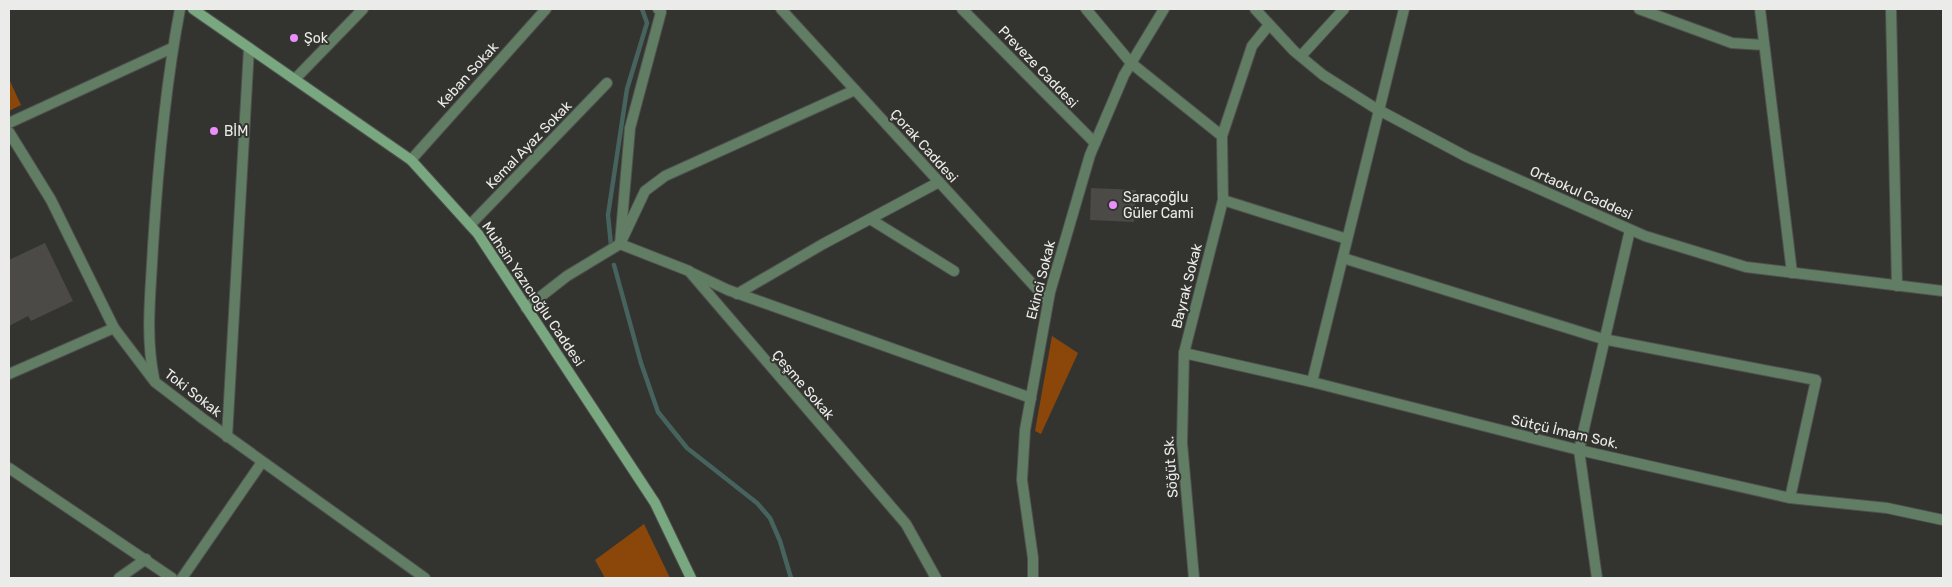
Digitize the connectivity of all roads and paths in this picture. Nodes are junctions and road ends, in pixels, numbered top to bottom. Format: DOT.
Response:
graph roads {
  1 [pos="180,9"];
  2 [pos="194,9"];
  3 [pos="362,9"];
  4 [pos="546,9"];
  5 [pos="658,9"];
  6 [pos="781,9"];
  7 [pos="962,9"];
  8 [pos="1086,9"];
  9 [pos="1164,9"];
  10 [pos="1255,9"];
  11 [pos="1344,9"];
  12 [pos="1404,9"];
  13 [pos="1639,9"];
  14 [pos="1760,9"];
  15 [pos="1891,9"];
  16 [pos="1269,25"];
  17 [pos="1764,45"];
  18 [pos="172,48"];
  19 [pos="249,48"];
  20 [pos="1301,56"];
  21 [pos="1131,63"];
  22 [pos="295,79"];
  23 [pos="607,83"];
  24 [pos="855,90"];
  25 [pos="1379,110"];
  26 [pos="9,123"];
  27 [pos="9,132"];
  28 [pos="1222,136"];
  29 [pos="1095,143"];
  30 [pos="411,160"];
  31 [pos="939,182"];
  32 [pos="1222,200"];
  33 [pos="870,220"];
  34 [pos="470,225"];
  35 [pos="1630,230"];
  36 [pos="1347,239"];
  37 [pos="620,244"];
  38 [pos="1343,258"];
  39 [pos="689,271"];
  40 [pos="954,271"];
  41 [pos="1792,273"];
  42 [pos="1897,286"];
  43 [pos="1943,291"];
  44 [pos="737,294"];
  45 [pos="1048,301"];
  46 [pos="526,308"];
  47 [pos="114,328"];
  48 [pos="1603,339"];
  49 [pos="1184,353"];
  50 [pos="9,374"];
  51 [pos="155,382"];
  52 [pos="1312,382"];
  53 [pos="1030,398"];
  54 [pos="227,436"];
  55 [pos="1579,450"];
  56 [pos="262,462"];
  57 [pos="9,468"];
  58 [pos="1790,498"];
  59 [pos="1943,520"];
  60 [pos="146,559"];
  61 [pos="119,578"];
  62 [pos="172,578"];
  63 [pos="182,578"];
  64 [pos="425,578"];
  65 [pos="691,578"];
  66 [pos="936,578"];
  67 [pos="1033,578"];
  68 [pos="1194,578"];
  69 [pos="1597,578"];
  1 -- 18 [label="street"];
  2 -- 19 [label="main road, Muhsin Yazıcıoğlu Caddesi"];
  3 -- 22 [label="street"];
  4 -- 30 [label="street, Keban Sokak"];
  5 -- 37 [label="street"];
  6 -- 24 [label="street, Çorak Caddesi"];
  7 -- 29 [label="street, Preveze Caddesi"];
  8 -- 21 [label="street"];
  9 -- 21 [label="street, Ekinci Sokak"];
  10 -- 16 [label="street, Ortaokul Caddesi"];
  11 -- 20 [label="street"];
  12 -- 25 [label="street"];
  13 -- 17 [label="street"];
  14 -- 17 [label="street"];
  15 -- 42 [label="street"];
  16 -- 20 [label="street, Ortaokul Caddesi"];
  16 -- 28 [label="street, Bayrak Sokak"];
  17 -- 41 [label="street"];
  18 -- 26 [label="street"];
  18 -- 51 [label="street"];
  19 -- 22 [label="main road, Muhsin Yazıcıoğlu Caddesi"];
  19 -- 54 [label="street"];
  20 -- 25 [label="street, Ortaokul Caddesi"];
  21 -- 28 [label="street"];
  21 -- 29 [label="street, Ekinci Sokak"];
  22 -- 30 [label="main road, Muhsin Yazıcıoğlu Caddesi"];
  23 -- 34 [label="street, Kemal Ayaz Sokak"];
  24 -- 31 [label="street, Çorak Caddesi"];
  24 -- 37 [label="street"];
  25 -- 35 [label="street, Ortaokul Caddesi"];
  25 -- 36 [label="street"];
  27 -- 47 [label="street, Toki Sokak"];
  28 -- 32 [label="street, Bayrak Sokak"];
  29 -- 45 [label="street, Ekinci Sokak"];
  30 -- 34 [label="main road, Muhsin Yazıcıoğlu Caddesi"];
  31 -- 33 [label="street"];
  31 -- 45 [label="street, Çorak Caddesi"];
  32 -- 36 [label="street"];
  32 -- 49 [label="street, Bayrak Sokak"];
  33 -- 40 [label="street"];
  33 -- 44 [label="street"];
  34 -- 46 [label="main road, Muhsin Yazıcıoğlu Caddesi"];
  35 -- 41 [label="street, Ortaokul Caddesi"];
  35 -- 48 [label="street"];
  36 -- 38 [label="street"];
  37 -- 39 [label="street, Çeşme Sokak"];
  37 -- 46 [label="street"];
  38 -- 48 [label="street"];
  38 -- 52 [label="street"];
  39 -- 44 [label="street"];
  39 -- 66 [label="street, Çeşme Sokak"];
  41 -- 42 [label="street, Ortaokul Caddesi"];
  42 -- 43 [label="street, Ortaokul Caddesi"];
  44 -- 53 [label="street"];
  45 -- 53 [label="street, Ekinci Sokak"];
  46 -- 65 [label="main road, Muhsin Yazıcıoğlu Caddesi"];
  47 -- 50 [label="street"];
  47 -- 51 [label="street, Toki Sokak"];
  48 -- 55 [label="street"];
  48 -- 58 [label="street"];
  49 -- 52 [label="street, Sütçü İmam Sok."];
  49 -- 68 [label="street, Söğüt Sk."];
  51 -- 54 [label="street, Toki Sokak"];
  52 -- 55 [label="street, Sütçü İmam Sok."];
  53 -- 67 [label="street, Ekinci Sokak"];
  54 -- 56 [label="street, Toki Sokak"];
  55 -- 58 [label="street, Sütçü İmam Sok."];
  55 -- 69 [label="street"];
  56 -- 63 [label="street"];
  56 -- 64 [label="street, Toki Sokak"];
  57 -- 60 [label="street"];
  58 -- 59 [label="street, Sütçü İmam Sok."];
  60 -- 61 [label="street"];
  60 -- 62 [label="street"];
}
